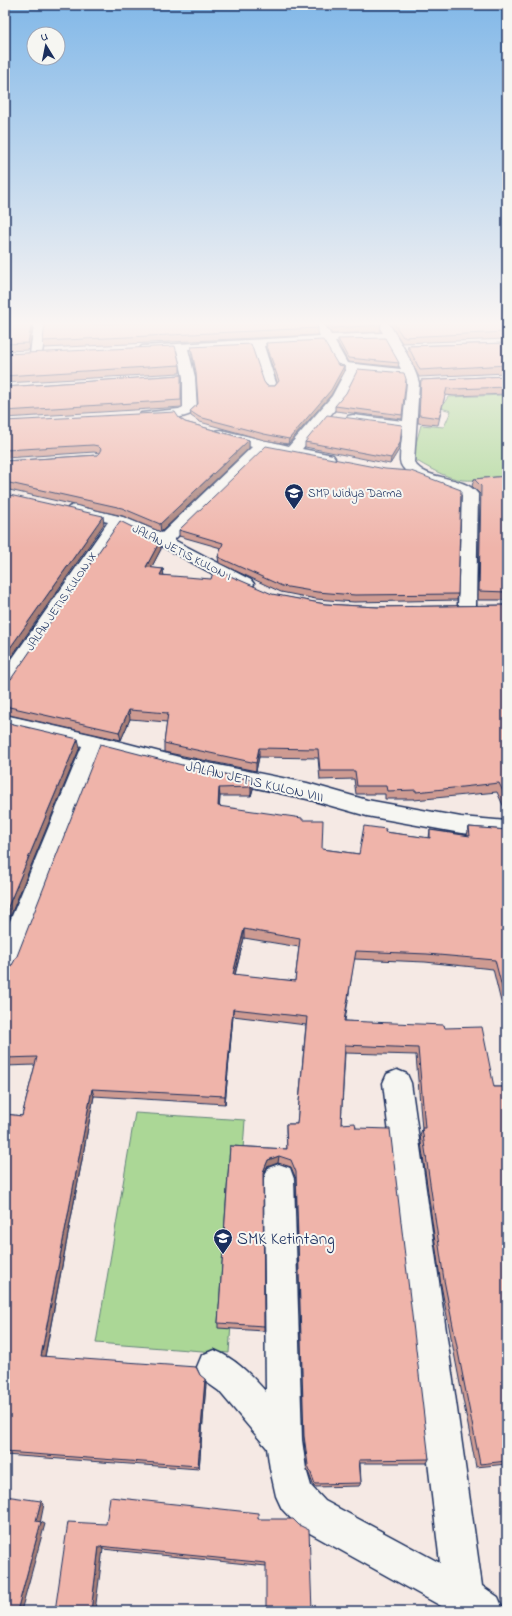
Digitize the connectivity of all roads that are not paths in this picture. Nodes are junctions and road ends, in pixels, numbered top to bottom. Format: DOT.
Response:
graph roads {
  1 [pos="190,397"];
  2 [pos="338,397"];
  3 [pos="414,397"];
  4 [pos="322,415"];
  5 [pos="136,416"];
  6 [pos="410,426"];
  7 [pos="209,430"];
  8 [pos="262,445"];
  9 [pos="292,451"];
  10 [pos="339,460"];
  11 [pos="397,470"];
  12 [pos="412,471"];
  13 [pos="57,507"];
  14 [pos="117,520"];
  15 [pos="164,541"];
  16 [pos="263,591"];
  17 [pos="449,606"];
  18 [pos="5,683"];
  19 [pos="5,722"];
  20 [pos="94,742"];
  21 [pos="507,829"];
  22 [pos="5,964"];
  23 [pos="397,1083"];
  24 [pos="279,1179"];
  25 [pos="214,1367"];
  26 [pos="284,1440"];
  27 [pos="474,1604"];
  1 -- 5 [label="street"];
  2 -- 4 [label="street"];
  3 -- 6 [label="street"];
  4 -- 6 [label="street"];
  4 -- 9 [label="street"];
  6 -- 12 [label="street"];
  7 -- 8 [label="street"];
  8 -- 9 [label="street"];
  8 -- 15 [label="street"];
  9 -- 10 [label="street"];
  11 -- 12 [label="street"];
  12 -- 17 [label="street"];
  13 -- 14 [label="street, JALAN JETIS KULON I"];
  14 -- 15 [label="street, JALAN JETIS KULON I"];
  14 -- 18 [label="street, JALAN JETIS KULON IX"];
  15 -- 16 [label="street, JALAN JETIS KULON I"];
  19 -- 20 [label="street, JALAN JETIS KULON VIII"];
  20 -- 21 [label="street, JALAN JETIS KULON VIII"];
  20 -- 22 [label="street"];
  23 -- 27 [label="street"];
  24 -- 26 [label="street"];
  25 -- 26 [label="street"];
  26 -- 27 [label="street"];
}
